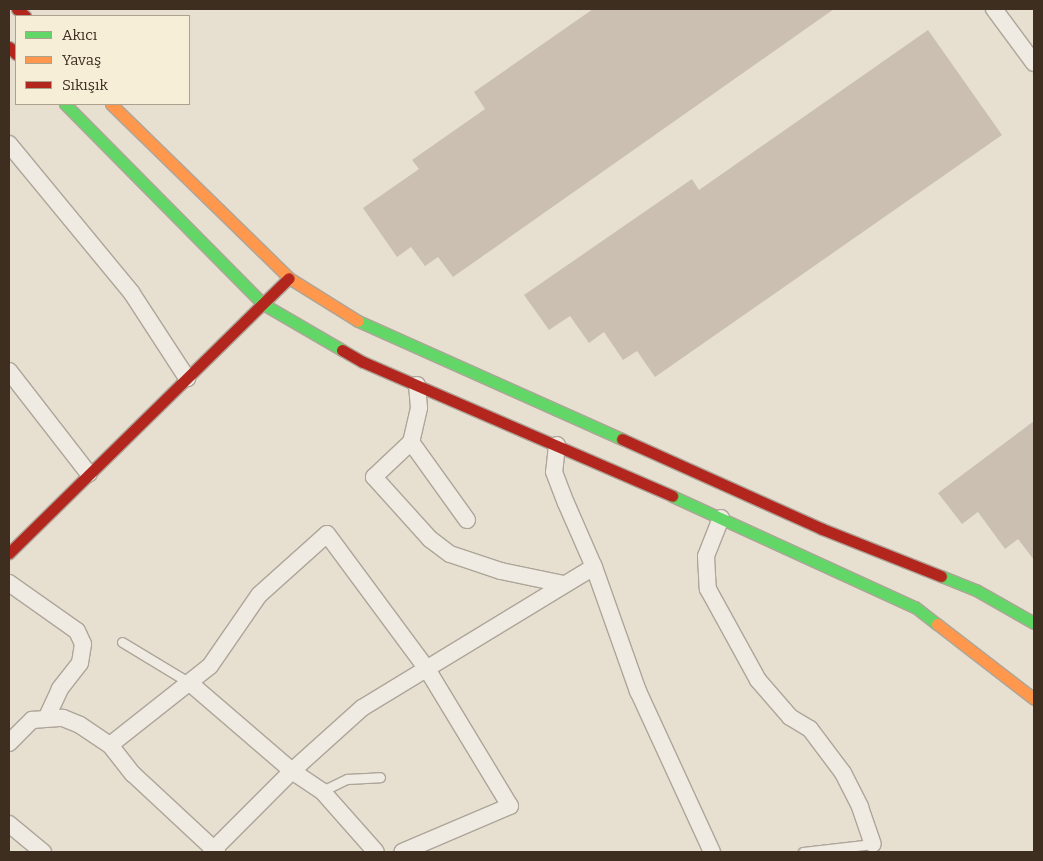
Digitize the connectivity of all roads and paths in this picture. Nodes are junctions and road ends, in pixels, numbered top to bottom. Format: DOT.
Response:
graph roads {
  1 [pos="994,9"];
  2 [pos="1028,43"];
  3 [pos="1034,63"];
  4 [pos="66,105"];
  5 [pos="112,105"];
  6 [pos="9,144"];
  7 [pos="289,278"];
  8 [pos="263,304"];
  9 [pos="9,371"];
  10 [pos="187,378"];
  11 [pos="417,386"];
  12 [pos="411,442"];
  13 [pos="557,445"];
  14 [pos="89,474"];
  15 [pos="721,518"];
  16 [pos="467,520"];
  17 [pos="9,553"];
  18 [pos="594,568"];
  19 [pos="9,583"];
  20 [pos="563,584"];
  21 [pos="1034,623"];
  22 [pos="122,642"];
  23 [pos="427,669"];
  24 [pos="191,684"];
  25 [pos="1034,699"];
  26 [pos="47,717"];
  27 [pos="9,743"];
  28 [pos="110,745"];
  29 [pos="292,771"];
  30 [pos="380,777"];
  31 [pos="322,791"];
  32 [pos="9,824"];
  33 [pos="873,844"];
  34 [pos="214,851"];
  35 [pos="43,852"];
  36 [pos="376,852"];
  37 [pos="402,852"];
  38 [pos="712,852"];
  39 [pos="803,852"];
  1 -- 2 [label="street"];
  2 -- 3 [label="street"];
  4 -- 8 [label="main road"];
  5 -- 7 [label="main road"];
  6 -- 10 [label="street"];
  7 -- 8 [label="main road"];
  7 -- 21 [label="main road"];
  8 -- 10 [label="main road"];
  8 -- 11 [label="main road"];
  9 -- 14 [label="street"];
  10 -- 14 [label="main road"];
  11 -- 12 [label="street"];
  11 -- 13 [label="main road"];
  12 -- 16 [label="street"];
  12 -- 20 [label="street"];
  13 -- 15 [label="main road"];
  13 -- 18 [label="street"];
  14 -- 17 [label="main road"];
  15 -- 25 [label="main road"];
  15 -- 33 [label="street"];
  18 -- 20 [label="street"];
  18 -- 38 [label="street"];
  19 -- 26 [label="street"];
  20 -- 23 [label="street"];
  22 -- 24 [label="lane"];
  23 -- 24 [label="street"];
  23 -- 29 [label="street"];
  23 -- 37 [label="street"];
  24 -- 28 [label="street"];
  24 -- 29 [label="street"];
  26 -- 27 [label="street"];
  26 -- 28 [label="street"];
  28 -- 34 [label="street"];
  29 -- 31 [label="street"];
  29 -- 34 [label="street"];
  30 -- 31 [label="lane"];
  31 -- 36 [label="street"];
  32 -- 35 [label="street"];
  33 -- 39 [label="lane"];
}
